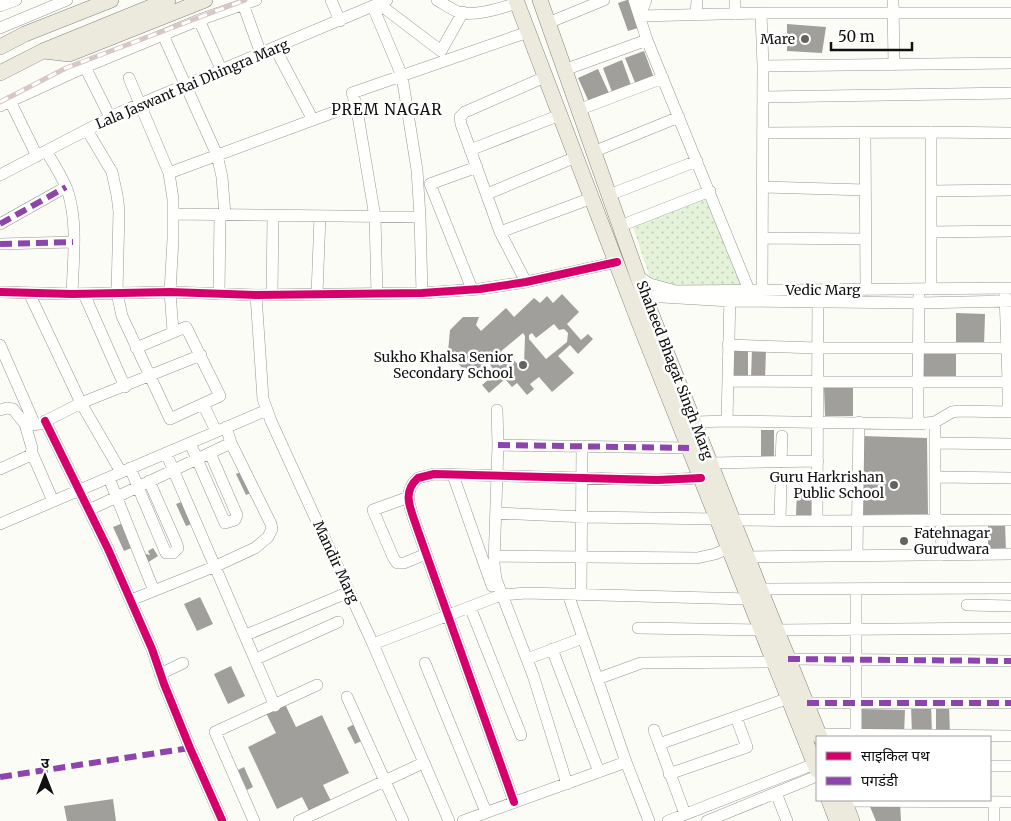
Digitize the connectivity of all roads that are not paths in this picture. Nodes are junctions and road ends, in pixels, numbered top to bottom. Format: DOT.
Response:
graph roads {
  1 [pos="16,0"];
  2 [pos="67,0"];
  3 [pos="111,0"];
  4 [pos="168,0"];
  5 [pos="205,0"];
  6 [pos="256,0"];
  7 [pos="331,0"];
  8 [pos="437,0"];
  9 [pos="540,0"];
  10 [pos="604,0"];
  11 [pos="634,0"];
  12 [pos="646,0"];
  13 [pos="697,0"];
  14 [pos="735,0"];
  15 [pos="893,0"];
  16 [pos="516,2"];
  17 [pos="379,3"];
  18 [pos="244,4"];
  19 [pos="0,6"];
  20 [pos="463,12"];
  21 [pos="761,13"];
  22 [pos="893,13"];
  23 [pos="1011,13"];
  24 [pos="735,14"];
  25 [pos="696,15"];
  26 [pos="640,16"];
  27 [pos="199,20"];
  28 [pos="340,21"];
  29 [pos="548,23"];
  30 [pos="0,28"];
  31 [pos="528,32"];
  32 [pos="163,35"];
  33 [pos="647,40"];
  34 [pos="0,47"];
  35 [pos="275,48"];
  36 [pos="43,51"];
  37 [pos="261,54"];
  38 [pos="1011,63"];
  39 [pos="894,65"];
  40 [pos="763,66"];
  41 [pos="85,67"];
  42 [pos="221,69"];
  43 [pos="564,70"];
  44 [pos="0,73"];
  45 [pos="402,76"];
  46 [pos="544,77"];
  47 [pos="130,78"];
  48 [pos="663,78"];
  49 [pos="185,85"];
  50 [pos="1011,93"];
  51 [pos="763,97"];
  52 [pos="5,104"];
  53 [pos="140,104"];
  54 [pos="356,104"];
  55 [pos="578,110"];
  56 [pos="560,115"];
  57 [pos="679,117"];
  58 [pos="110,118"];
  59 [pos="313,120"];
  60 [pos="86,130"];
  61 [pos="931,132"];
  62 [pos="763,133"];
  63 [pos="865,133"];
  64 [pos="1011,133"];
  65 [pos="470,150"];
  66 [pos="594,152"];
  67 [pos="42,153"];
  68 [pos="217,155"];
  69 [pos="576,157"];
  70 [pos="697,161"];
  71 [pos="477,167"];
  72 [pos="169,173"];
  73 [pos="0,175"];
  74 [pos="66,187"];
  75 [pos="764,187"];
  76 [pos="865,190"];
  77 [pos="1011,190"];
  78 [pos="710,191"];
  79 [pos="931,191"];
  80 [pos="487,194"];
  81 [pos="609,195"];
  82 [pos="592,198"];
  83 [pos="173,214"];
  84 [pos="222,215"];
  85 [pos="273,216"];
  86 [pos="320,216"];
  87 [pos="375,217"];
  88 [pos="420,217"];
  89 [pos="0,224"];
  90 [pos="620,226"];
  91 [pos="1011,231"];
  92 [pos="500,232"];
  93 [pos="931,232"];
  94 [pos="763,238"];
  95 [pos="865,239"];
  96 [pos="73,242"];
  97 [pos="0,244"];
  98 [pos="617,262"];
  99 [pos="638,276"];
  100 [pos="526,282"];
  101 [pos="1008,288"];
  102 [pos="472,289"];
  103 [pos="925,289"];
  104 [pos="762,290"];
  105 [pos="866,290"];
  106 [pos="0,292"];
  107 [pos="170,292"];
  108 [pos="29,293"];
  109 [pos="117,293"];
  110 [pos="377,293"];
  111 [pos="422,293"];
  112 [pos="78,294"];
  113 [pos="219,294"];
  114 [pos="317,294"];
  115 [pos="256,295"];
  116 [pos="272,295"];
  117 [pos="645,296"];
  118 [pos="730,296"];
  119 [pos="751,296"];
  120 [pos="818,296"];
  121 [pos="1008,301"];
  122 [pos="919,303"];
  123 [pos="173,331"];
  124 [pos="0,345"];
  125 [pos="728,345"];
  126 [pos="918,347"];
  127 [pos="136,348"];
  128 [pos="818,348"];
  129 [pos="1009,348"];
  130 [pos="201,355"];
  131 [pos="150,375"];
  132 [pos="728,381"];
  133 [pos="818,381"];
  134 [pos="918,382"];
  135 [pos="1010,382"];
  136 [pos="125,387"];
  137 [pos="81,403"];
  138 [pos="203,404"];
  139 [pos="0,410"];
  140 [pos="267,410"];
  141 [pos="497,410"];
  142 [pos="1009,412"];
  143 [pos="727,421"];
  144 [pos="695,422"];
  145 [pos="818,422"];
  146 [pos="859,422"];
  147 [pos="935,422"];
  148 [pos="35,423"];
  149 [pos="918,424"];
  150 [pos="221,429"];
  151 [pos="782,436"];
  152 [pos="231,442"];
  153 [pos="190,443"];
  154 [pos="936,443"];
  155 [pos="498,444"];
  156 [pos="1011,444"];
  157 [pos="582,446"];
  158 [pos="689,448"];
  159 [pos="32,453"];
  160 [pos="166,453"];
  161 [pos="210,453"];
  162 [pos="196,459"];
  163 [pos="818,461"];
  164 [pos="781,462"];
  165 [pos="711,463"];
  166 [pos="0,469"];
  167 [pos="126,470"];
  168 [pos="174,470"];
  169 [pos="453,475"];
  170 [pos="497,476"];
  171 [pos="936,477"];
  172 [pos="109,478"];
  173 [pos="701,478"];
  174 [pos="1011,478"];
  175 [pos="582,479"];
  176 [pos="149,481"];
  177 [pos="781,482"];
  178 [pos="137,486"];
  179 [pos="79,490"];
  180 [pos="116,496"];
  181 [pos="408,497"];
  182 [pos="53,501"];
  183 [pos="89,510"];
  184 [pos="496,514"];
  185 [pos="582,517"];
  186 [pos="718,519"];
  187 [pos="733,520"];
  188 [pos="780,520"];
  189 [pos="938,520"];
  190 [pos="1011,520"];
  191 [pos="817,521"];
  192 [pos="857,521"];
  193 [pos="0,524"];
  194 [pos="729,548"];
  195 [pos="426,554"];
  196 [pos="942,554"];
  197 [pos="1011,554"];
  198 [pos="856,555"];
  199 [pos="494,556"];
  200 [pos="581,557"];
  201 [pos="747,557"];
  202 [pos="216,566"];
  203 [pos="1011,588"];
  204 [pos="856,590"];
  205 [pos="154,591"];
  206 [pos="349,592"];
  207 [pos="568,594"];
  208 [pos="580,594"];
  209 [pos="754,594"];
  210 [pos="501,595"];
  211 [pos="131,600"];
  212 [pos="967,605"];
  213 [pos="1011,606"];
  214 [pos="470,607"];
  215 [pos="447,616"];
  216 [pos="338,622"];
  217 [pos="638,628"];
  218 [pos="856,628"];
  219 [pos="1011,628"];
  220 [pos="769,630"];
  221 [pos="246,635"];
  222 [pos="583,638"];
  223 [pos="373,644"];
  224 [pos="552,649"];
  225 [pos="256,659"];
  226 [pos="527,659"];
  227 [pos="856,659"];
  228 [pos="781,660"];
  229 [pos="1011,661"];
  230 [pos="183,663"];
  231 [pos="425,663"];
  232 [pos="160,674"];
  233 [pos="598,679"];
  234 [pos="317,685"];
  235 [pos="347,697"];
  236 [pos="789,698"];
  237 [pos="806,703"];
  238 [pos="856,703"];
  239 [pos="1011,704"];
  240 [pos="275,706"];
  241 [pos="736,717"];
  242 [pos="654,730"];
  243 [pos="856,735"];
  244 [pos="521,736"];
  245 [pos="820,736"];
  246 [pos="1011,736"];
  247 [pos="659,744"];
  248 [pos="626,762"];
  249 [pos="423,763"];
  250 [pos="816,766"];
  251 [pos="991,766"];
  252 [pos="1011,766"];
  253 [pos="816,768"];
  254 [pos="816,769"];
  255 [pos="599,772"];
  256 [pos="669,774"];
  257 [pos="385,781"];
  258 [pos="567,784"];
  259 [pos="776,793"];
  260 [pos="839,801"];
  261 [pos="840,801"];
  262 [pos="916,801"];
  263 [pos="514,802"];
  264 [pos="994,802"];
  265 [pos="1011,802"];
  266 [pos="486,812"];
  267 [pos="685,814"];
  268 [pos="322,816"];
  269 [pos="222,820"];
  270 [pos="254,821"];
  271 [pos="298,821"];
  272 [pos="403,821"];
  273 [pos="449,821"];
  274 [pos="463,821"];
  275 [pos="649,821"];
  276 [pos="668,821"];
  277 [pos="707,821"];
  278 [pos="787,821"];
  279 [pos="837,821"];
  280 [pos="852,821"];
  281 [pos="994,821"];
  1 -- 19 [label="street"];
  2 -- 30 [label="street"];
  3 -- 34 [label="main road"];
  4 -- 36 [label="main road"];
  5 -- 36 [label="main road"];
  6 -- 18 [label="street"];
  7 -- 28 [label="street"];
  8 -- 20 [label="street"];
  9 -- 29 [label="main road, Shaheed Bhagat Singh Marg"];
  10 -- 29 [label="street"];
  11 -- 26 [label="street"];
  12 -- 26 [label="street"];
  13 -- 25 [label="street"];
  14 -- 24 [label="street"];
  15 -- 22 [label="street"];
  16 -- 20 [label="street"];
  16 -- 31 [label="main road"];
  17 -- 20 [label="street"];
  17 -- 28 [label="street, Lala Jaswant Rai Dhingra Marg"];
  17 -- 45 [label="street"];
  18 -- 27 [label="street"];
  18 -- 37 [label="street"];
  21 -- 22 [label="street"];
  21 -- 24 [label="street"];
  21 -- 40 [label="street"];
  22 -- 23 [label="street"];
  22 -- 39 [label="street"];
  24 -- 25 [label="street"];
  25 -- 26 [label="street"];
  26 -- 33 [label="street"];
  27 -- 32 [label="street"];
  27 -- 42 [label="street"];
  28 -- 35 [label="street, Lala Jaswant Rai Dhingra Marg"];
  29 -- 43 [label="main road, Shaheed Bhagat Singh Marg"];
  31 -- 45 [label="street"];
  31 -- 46 [label="main road"];
  32 -- 41 [label="street"];
  32 -- 49 [label="street"];
  33 -- 43 [label="street"];
  33 -- 48 [label="street"];
  35 -- 37 [label="street, Lala Jaswant Rai Dhingra Marg"];
  35 -- 59 [label="street"];
  36 -- 44 [label="main road"];
  37 -- 42 [label="street, Lala Jaswant Rai Dhingra Marg"];
  38 -- 39 [label="street"];
  39 -- 40 [label="street"];
  40 -- 51 [label="street"];
  41 -- 52 [label="street"];
  41 -- 58 [label="street"];
  42 -- 49 [label="street, Lala Jaswant Rai Dhingra Marg"];
  43 -- 55 [label="main road, Shaheed Bhagat Singh Marg"];
  45 -- 54 [label="street"];
  45 -- 88 [label="street"];
  46 -- 56 [label="main road"];
  46 -- 65 [label="street"];
  47 -- 53 [label="street"];
  48 -- 55 [label="street"];
  48 -- 57 [label="street"];
  49 -- 53 [label="street, Lala Jaswant Rai Dhingra Marg"];
  49 -- 68 [label="street"];
  50 -- 51 [label="street"];
  51 -- 62 [label="street"];
  52 -- 67 [label="street"];
  53 -- 58 [label="street, Lala Jaswant Rai Dhingra Marg"];
  53 -- 72 [label="street"];
  54 -- 59 [label="street"];
  54 -- 87 [label="street"];
  55 -- 66 [label="main road, Shaheed Bhagat Singh Marg"];
  56 -- 65 [label="street"];
  56 -- 69 [label="main road"];
  57 -- 66 [label="street"];
  57 -- 70 [label="street"];
  58 -- 60 [label="street, Lala Jaswant Rai Dhingra Marg"];
  59 -- 68 [label="street"];
  60 -- 67 [label="street, Lala Jaswant Rai Dhingra Marg"];
  60 -- 109 [label="street"];
  61 -- 63 [label="street"];
  61 -- 64 [label="street"];
  61 -- 79 [label="street"];
  62 -- 63 [label="street"];
  62 -- 75 [label="street"];
  63 -- 76 [label="street"];
  65 -- 71 [label="street"];
  66 -- 81 [label="main road, Shaheed Bhagat Singh Marg"];
  67 -- 73 [label="street, Lala Jaswant Rai Dhingra Marg"];
  67 -- 74 [label="street"];
  68 -- 72 [label="street"];
  68 -- 84 [label="street"];
  69 -- 80 [label="street"];
  69 -- 82 [label="main road"];
  70 -- 78 [label="street"];
  70 -- 81 [label="street"];
  71 -- 80 [label="street"];
  71 -- 102 [label="street"];
  72 -- 83 [label="street"];
  74 -- 89 [label="street"];
  74 -- 96 [label="street"];
  75 -- 76 [label="street"];
  75 -- 94 [label="street"];
  76 -- 95 [label="street"];
  77 -- 79 [label="street"];
  78 -- 90 [label="street"];
  78 -- 119 [label="street"];
  79 -- 93 [label="street"];
  80 -- 92 [label="street"];
  81 -- 90 [label="main road, Shaheed Bhagat Singh Marg"];
  82 -- 92 [label="street"];
  82 -- 98 [label="main road"];
  83 -- 84 [label="street"];
  83 -- 107 [label="street"];
  84 -- 85 [label="street"];
  84 -- 113 [label="street"];
  85 -- 86 [label="street"];
  85 -- 116 [label="street"];
  86 -- 87 [label="street"];
  86 -- 114 [label="street"];
  87 -- 88 [label="street"];
  87 -- 110 [label="street"];
  88 -- 111 [label="street"];
  90 -- 99 [label="main road, Shaheed Bhagat Singh Marg"];
  91 -- 93 [label="street"];
  92 -- 100 [label="street"];
  93 -- 103 [label="street"];
  94 -- 95 [label="street"];
  94 -- 104 [label="street"];
  95 -- 105 [label="street"];
  96 -- 97 [label="street"];
  96 -- 112 [label="street"];
  98 -- 100 [label="street"];
  98 -- 158 [label="main road"];
  99 -- 117 [label="main road, Shaheed Bhagat Singh Marg"];
  99 -- 118 [label="street, Vedic Marg"];
  100 -- 102 [label="street"];
  101 -- 103 [label="street, Vedic Marg"];
  101 -- 121 [label="street"];
  102 -- 111 [label="street"];
  103 -- 105 [label="street, Vedic Marg"];
  103 -- 122 [label="street"];
  104 -- 119 [label="street, Vedic Marg"];
  104 -- 120 [label="street, Vedic Marg"];
  105 -- 120 [label="street, Vedic Marg"];
  106 -- 108 [label="street"];
  107 -- 109 [label="street"];
  107 -- 113 [label="street"];
  107 -- 123 [label="street"];
  108 -- 112 [label="street"];
  108 -- 137 [label="street"];
  109 -- 112 [label="street"];
  109 -- 127 [label="street"];
  110 -- 111 [label="street"];
  110 -- 114 [label="street"];
  112 -- 136 [label="street"];
  113 -- 115 [label="street"];
  114 -- 116 [label="street"];
  115 -- 116 [label="street"];
  115 -- 140 [label="street, Mandir Marg"];
  117 -- 118 [label="street, Vedic Marg"];
  117 -- 144 [label="main road, Shaheed Bhagat Singh Marg"];
  118 -- 119 [label="street, Vedic Marg"];
  118 -- 125 [label="street"];
  119 -- 120 [label="street, Vedic Marg"];
  120 -- 122 [label="street, Vedic Marg"];
  120 -- 128 [label="street"];
  121 -- 122 [label="street, Vedic Marg"];
  121 -- 129 [label="street"];
  122 -- 126 [label="street"];
  123 -- 127 [label="street"];
  123 -- 130 [label="street"];
  124 -- 148 [label="street"];
  125 -- 128 [label="street"];
  125 -- 132 [label="street"];
  126 -- 128 [label="street"];
  126 -- 129 [label="street"];
  126 -- 134 [label="street"];
  127 -- 131 [label="street"];
  128 -- 133 [label="street"];
  129 -- 135 [label="street"];
  130 -- 131 [label="street"];
  130 -- 138 [label="street"];
  131 -- 136 [label="street"];
  131 -- 138 [label="street"];
  132 -- 133 [label="street"];
  132 -- 143 [label="street"];
  133 -- 134 [label="street"];
  133 -- 145 [label="street"];
  134 -- 135 [label="street"];
  134 -- 149 [label="street"];
  135 -- 142 [label="street"];
  136 -- 137 [label="street"];
  137 -- 148 [label="street"];
  137 -- 167 [label="street"];
  138 -- 150 [label="street"];
  139 -- 148 [label="street"];
  140 -- 150 [label="street"];
  140 -- 206 [label="street, Mandir Marg"];
  141 -- 155 [label="street"];
  142 -- 147 [label="street"];
  143 -- 144 [label="street"];
  143 -- 145 [label="street"];
  144 -- 165 [label="main road, Shaheed Bhagat Singh Marg"];
  145 -- 146 [label="street"];
  145 -- 163 [label="street"];
  146 -- 149 [label="street"];
  146 -- 192 [label="street"];
  147 -- 149 [label="street"];
  147 -- 154 [label="street"];
  148 -- 159 [label="street"];
  148 -- 179 [label="street"];
  150 -- 152 [label="street"];
  150 -- 153 [label="street"];
  151 -- 164 [label="street"];
  152 -- 161 [label="street"];
  152 -- 202 [label="street"];
  153 -- 160 [label="street"];
  153 -- 162 [label="street"];
  154 -- 156 [label="street"];
  154 -- 171 [label="street"];
  155 -- 157 [label="street"];
  155 -- 170 [label="street"];
  157 -- 158 [label="street"];
  157 -- 175 [label="street"];
  158 -- 173 [label="main road"];
  159 -- 166 [label="street"];
  159 -- 182 [label="street"];
  160 -- 167 [label="street"];
  160 -- 168 [label="street"];
  161 -- 162 [label="street"];
  161 -- 162 [label="street"];
  162 -- 168 [label="street"];
  163 -- 164 [label="street"];
  163 -- 191 [label="street"];
  164 -- 165 [label="street"];
  165 -- 187 [label="main road, Shaheed Bhagat Singh Marg"];
  167 -- 172 [label="street"];
  167 -- 178 [label="street"];
  168 -- 176 [label="street"];
  168 -- 202 [label="street"];
  169 -- 170 [label="street"];
  169 -- 181 [label="street"];
  169 -- 210 [label="street"];
  170 -- 175 [label="street"];
  170 -- 184 [label="street"];
  171 -- 174 [label="street"];
  171 -- 189 [label="street"];
  172 -- 179 [label="street"];
  172 -- 180 [label="street"];
  173 -- 175 [label="street"];
  173 -- 186 [label="main road"];
  175 -- 185 [label="street"];
  176 -- 178 [label="street"];
  176 -- 178 [label="street"];
  177 -- 188 [label="street"];
  178 -- 180 [label="street"];
  179 -- 182 [label="street"];
  179 -- 183 [label="street"];
  180 -- 183 [label="street"];
  180 -- 205 [label="street"];
  181 -- 195 [label="street"];
  181 -- 195 [label="street"];
  182 -- 193 [label="street"];
  183 -- 211 [label="street"];
  184 -- 185 [label="street"];
  184 -- 199 [label="street"];
  185 -- 186 [label="street"];
  185 -- 200 [label="street"];
  186 -- 194 [label="main road"];
  187 -- 188 [label="street"];
  187 -- 201 [label="main road, Shaheed Bhagat Singh Marg"];
  188 -- 191 [label="street"];
  189 -- 190 [label="street"];
  189 -- 192 [label="street"];
  189 -- 196 [label="street"];
  191 -- 192 [label="street"];
  192 -- 198 [label="street"];
  194 -- 200 [label="street"];
  194 -- 209 [label="main road"];
  195 -- 215 [label="street"];
  196 -- 197 [label="street"];
  196 -- 198 [label="street"];
  198 -- 201 [label="street"];
  199 -- 200 [label="street"];
  199 -- 210 [label="street"];
  200 -- 208 [label="street"];
  201 -- 209 [label="main road, Shaheed Bhagat Singh Marg"];
  202 -- 205 [label="street"];
  202 -- 221 [label="street"];
  203 -- 204 [label="street"];
  204 -- 209 [label="street"];
  204 -- 218 [label="street"];
  205 -- 211 [label="street"];
  206 -- 221 [label="street"];
  206 -- 223 [label="street, Mandir Marg"];
  207 -- 208 [label="street"];
  207 -- 210 [label="street"];
  207 -- 222 [label="street"];
  208 -- 209 [label="street"];
  209 -- 220 [label="main road"];
  210 -- 214 [label="street"];
  210 -- 226 [label="street"];
  211 -- 232 [label="street"];
  212 -- 213 [label="street"];
  214 -- 215 [label="street"];
  214 -- 244 [label="street"];
  215 -- 223 [label="street"];
  215 -- 263 [label="street"];
  216 -- 225 [label="street"];
  217 -- 220 [label="street"];
  218 -- 219 [label="street"];
  218 -- 220 [label="street"];
  218 -- 227 [label="street"];
  220 -- 228 [label="main road"];
  221 -- 225 [label="street"];
  222 -- 224 [label="street"];
  222 -- 233 [label="street"];
  223 -- 249 [label="street, Mandir Marg"];
  224 -- 226 [label="street"];
  224 -- 255 [label="street"];
  225 -- 240 [label="street"];
  226 -- 258 [label="street"];
  227 -- 228 [label="street"];
  227 -- 229 [label="street"];
  227 -- 238 [label="street"];
  228 -- 233 [label="street"];
  228 -- 236 [label="main road"];
  228 -- 237 [label="main road"];
  230 -- 232 [label="street"];
  231 -- 266 [label="street"];
  232 -- 269 [label="street"];
  233 -- 248 [label="street"];
  234 -- 240 [label="street"];
  235 -- 257 [label="street"];
  236 -- 241 [label="street"];
  236 -- 250 [label="main road"];
  237 -- 238 [label="street"];
  237 -- 245 [label="main road"];
  238 -- 239 [label="street"];
  238 -- 243 [label="street"];
  240 -- 270 [label="street"];
  241 -- 247 [label="street"];
  241 -- 256 [label="street"];
  242 -- 247 [label="street"];
  243 -- 245 [label="street"];
  243 -- 246 [label="street"];
  247 -- 256 [label="street"];
  248 -- 255 [label="street"];
  248 -- 275 [label="street"];
  249 -- 257 [label="street"];
  249 -- 273 [label="street, Mandir Marg"];
  251 -- 252 [label="street"];
  253 -- 267 [label="street"];
  254 -- 259 [label="street"];
  255 -- 258 [label="street"];
  256 -- 267 [label="street"];
  257 -- 268 [label="street"];
  257 -- 272 [label="street"];
  258 -- 263 [label="street"];
  259 -- 277 [label="street"];
  259 -- 278 [label="street"];
  260 -- 279 [label="main road"];
  261 -- 280 [label="main road"];
  262 -- 264 [label="street"];
  263 -- 266 [label="street"];
  264 -- 265 [label="street"];
  264 -- 281 [label="street"];
  266 -- 274 [label="street"];
  267 -- 276 [label="street"];
  268 -- 271 [label="street"];
}
